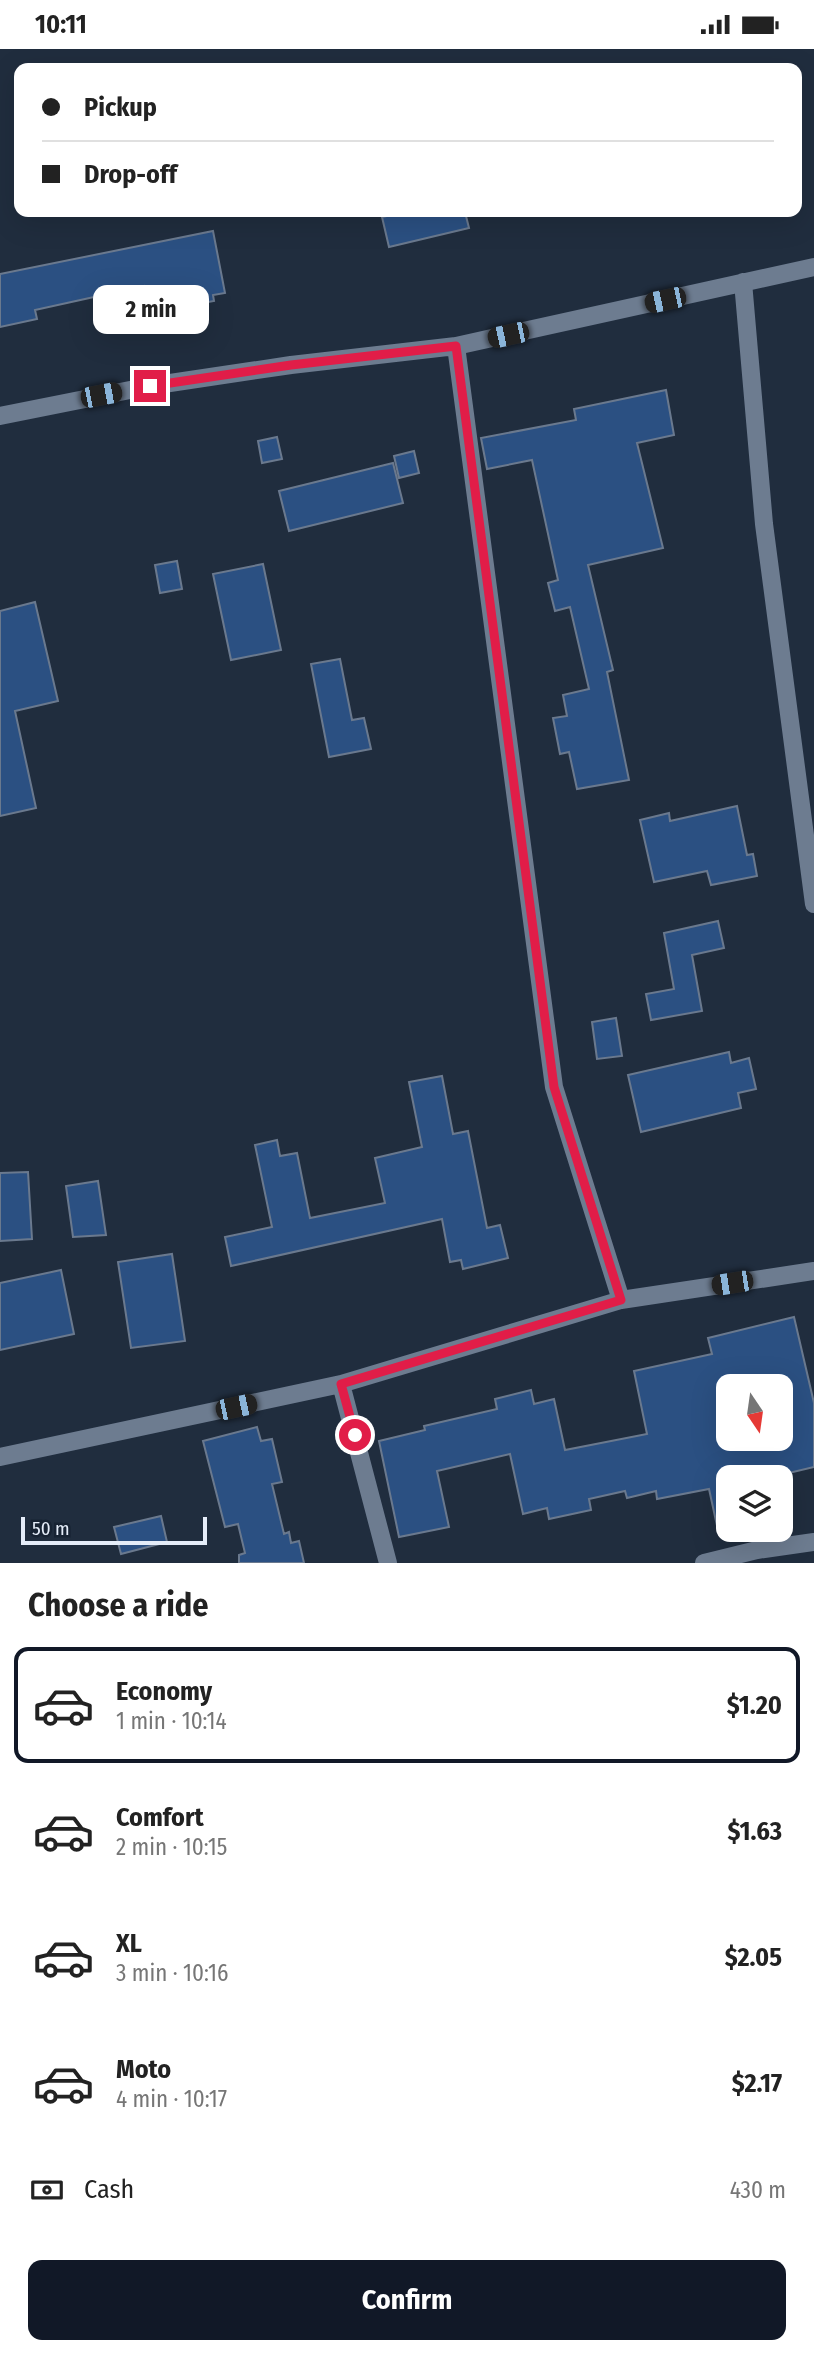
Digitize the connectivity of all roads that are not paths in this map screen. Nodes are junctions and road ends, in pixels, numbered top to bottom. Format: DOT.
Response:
graph roads {
  1 [pos="814,267"];
  2 [pos="743,282"];
  3 [pos="456,346"];
  4 [pos="0,416"];
  5 [pos="814,905"];
  6 [pos="814,1271"];
  7 [pos="621,1300"];
  8 [pos="341,1384"];
  9 [pos="0,1457"];
  10 [pos="814,1542"];
  11 [pos="388,1563"];
  12 [pos="704,1563"];
  1 -- 2 [label="street"];
  2 -- 3 [label="street"];
  2 -- 5 [label="street"];
  3 -- 4 [label="street"];
  3 -- 7 [label="street"];
  6 -- 7 [label="street"];
  7 -- 8 [label="street"];
  8 -- 9 [label="street"];
  8 -- 11 [label="street"];
  10 -- 12 [label="street"];
}
